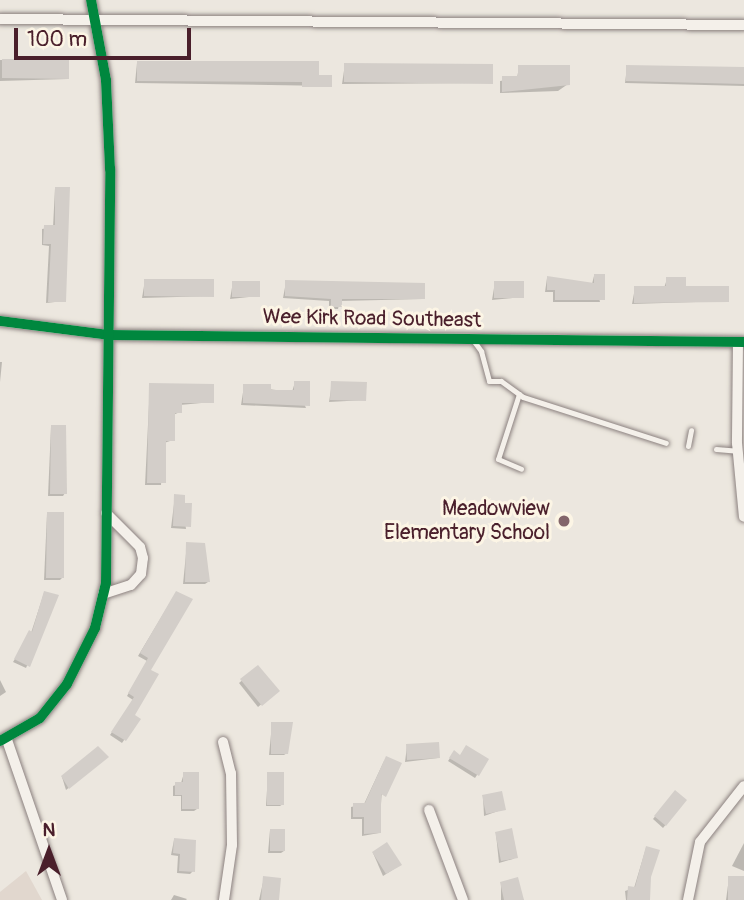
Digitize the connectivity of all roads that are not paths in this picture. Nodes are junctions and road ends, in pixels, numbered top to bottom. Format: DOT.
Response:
graph roads {
  1 [pos="91,0"];
  2 [pos="0,19"];
  3 [pos="95,21"];
  4 [pos="744,25"];
  5 [pos="0,321"];
  6 [pos="110,335"];
  7 [pos="472,339"];
  8 [pos="741,342"];
  9 [pos="519,394"];
  10 [pos="691,430"];
  11 [pos="666,443"];
  12 [pos="688,446"];
  13 [pos="716,449"];
  14 [pos="737,451"];
  15 [pos="521,469"];
  16 [pos="106,513"];
  17 [pos="744,517"];
  18 [pos="103,594"];
  19 [pos="3,741"];
  20 [pos="223,742"];
  21 [pos="744,786"];
  22 [pos="429,810"];
  23 [pos="62,900"];
  24 [pos="224,900"];
  25 [pos="463,900"];
  26 [pos="688,900"];
  1 -- 3 [label="street"];
  2 -- 3 [label="street"];
  3 -- 4 [label="street"];
  3 -- 6 [label="street"];
  5 -- 6 [label="street, Wee Kirk Road Southeast"];
  6 -- 7 [label="street, Wee Kirk Road Southeast"];
  6 -- 16 [label="street"];
  7 -- 8 [label="street, Wee Kirk Road Southeast"];
  7 -- 9 [label="lane"];
  8 -- 14 [label="street"];
  9 -- 11 [label="lane"];
  9 -- 15 [label="lane"];
  10 -- 12 [label="lane"];
  13 -- 14 [label="lane"];
  14 -- 17 [label="street"];
  16 -- 18 [label="street"];
  16 -- 18 [label="street"];
  18 -- 19 [label="street"];
  19 -- 23 [label="street"];
  20 -- 24 [label="street"];
  21 -- 26 [label="street"];
  22 -- 25 [label="street"];
}
